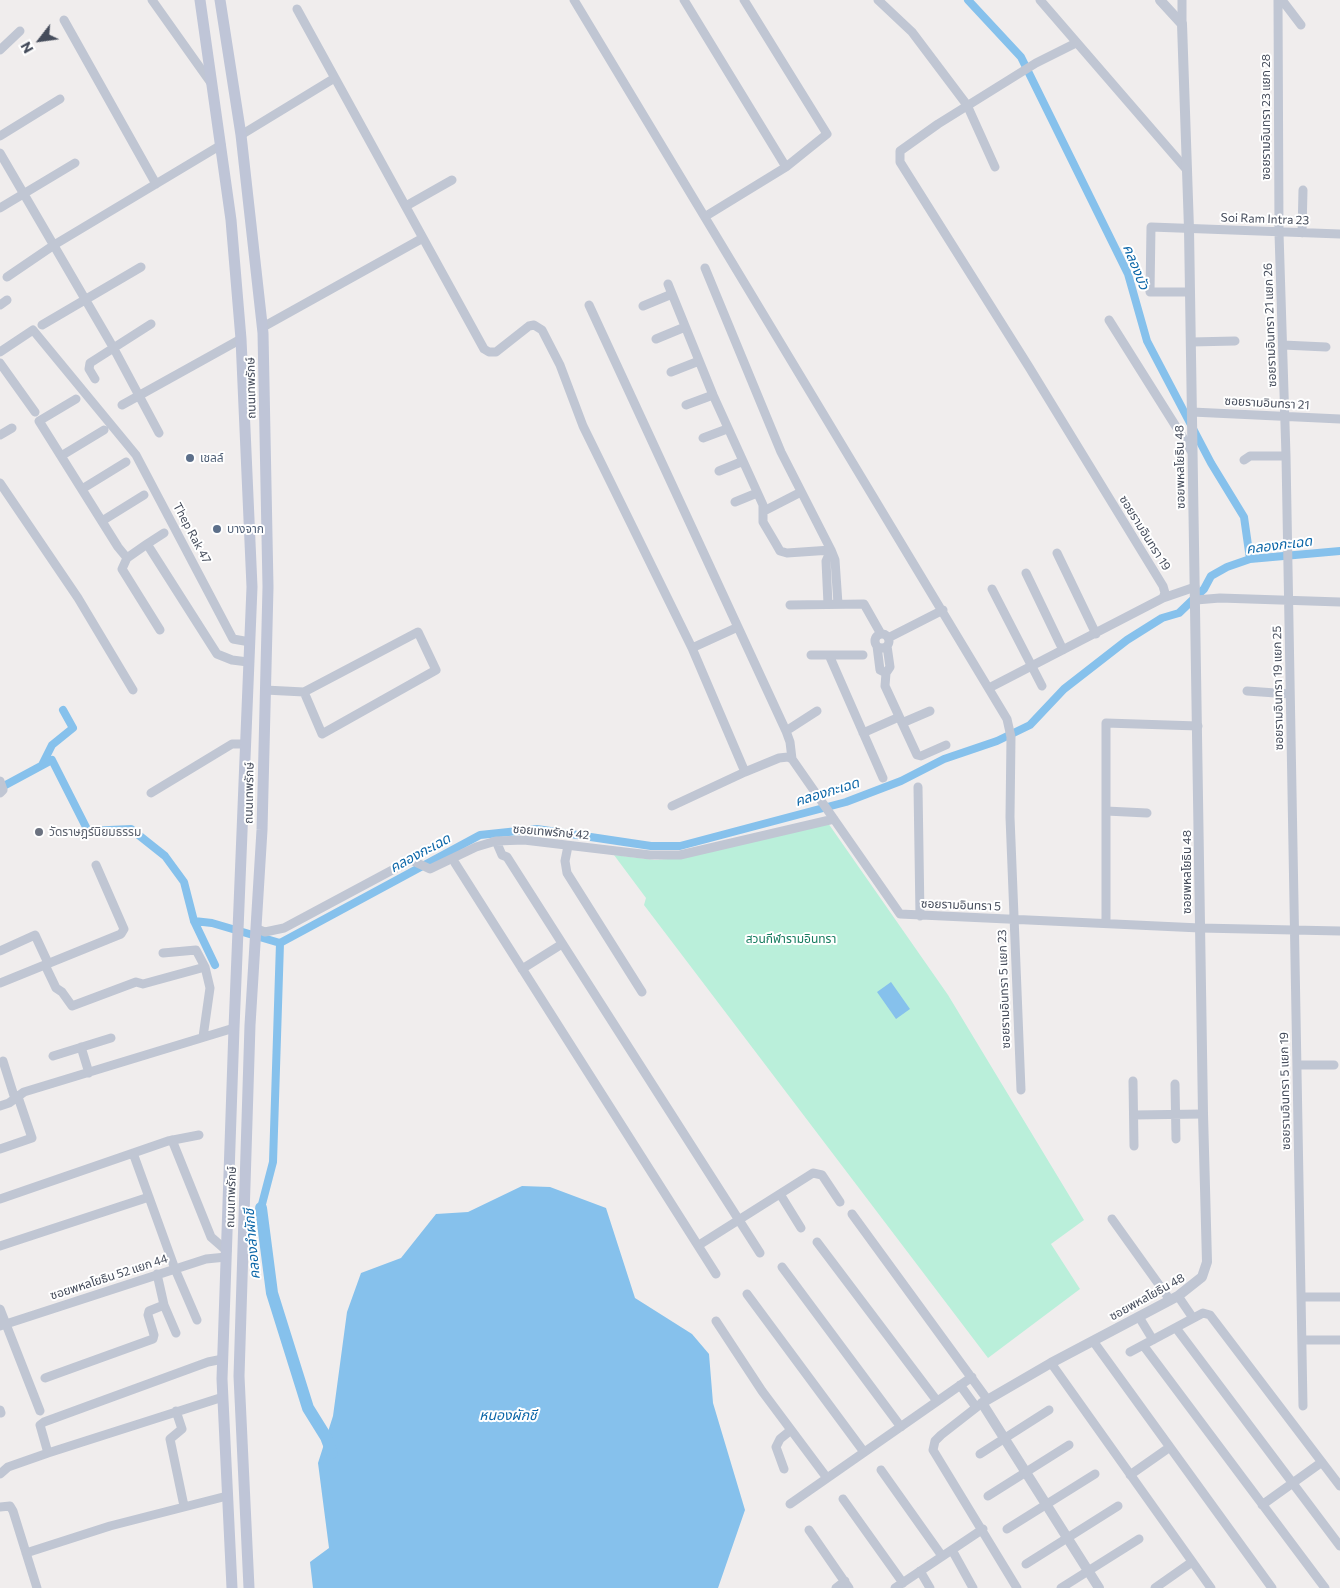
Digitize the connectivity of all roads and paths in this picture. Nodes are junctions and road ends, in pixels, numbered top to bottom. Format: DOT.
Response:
graph roads {
  1 [pos="152,0"];
  2 [pos="200,0"];
  3 [pos="574,0"];
  4 [pos="684,0"];
  5 [pos="744,0"];
  6 [pos="878,0"];
  7 [pos="1040,0"];
  8 [pos="1160,0"];
  9 [pos="1182,0"];
  10 [pos="1278,0"];
  11 [pos="1282,0"];
  12 [pos="221,5"];
  13 [pos="297,9"];
  14 [pos="202,14"];
  15 [pos="64,20"];
  16 [pos="1182,24"];
  17 [pos="1301,25"];
  18 [pos="20,31"];
  19 [pos="1076,43"];
  20 [pos="0,50"];
  21 [pos="333,79"];
  22 [pos="213,85"];
  23 [pos="60,99"];
  24 [pos="967,105"];
  25 [pos="241,135"];
  26 [pos="0,136"];
  27 [pos="221,145"];
  28 [pos="0,153"];
  29 [pos="75,163"];
  30 [pos="786,167"];
  31 [pos="995,167"];
  32 [pos="1187,170"];
  33 [pos="452,180"];
  34 [pos="156,184"];
  35 [pos="1302,190"];
  36 [pos="24,193"];
  37 [pos="406,206"];
  38 [pos="0,208"];
  39 [pos="706,216"];
  40 [pos="1189,229"];
  41 [pos="1279,233"];
  42 [pos="1302,233"];
  43 [pos="1340,234"];
  44 [pos="423,238"];
  45 [pos="54,245"];
  46 [pos="141,267"];
  47 [pos="705,268"];
  48 [pos="7,277"];
  49 [pos="668,284"];
  50 [pos="1190,292"];
  51 [pos="672,294"];
  52 [pos="84,299"];
  53 [pos="589,305"];
  54 [pos="643,306"];
  55 [pos="1108,320"];
  56 [pos="42,324"];
  57 [pos="151,324"];
  58 [pos="263,327"];
  59 [pos="685,327"];
  60 [pos="241,339"];
  61 [pos="656,339"];
  62 [pos="1191,342"];
  63 [pos="1235,342"];
  64 [pos="1283,345"];
  65 [pos="113,347"];
  66 [pos="1326,347"];
  67 [pos="0,352"];
  68 [pos="699,361"];
  69 [pos="0,363"];
  70 [pos="671,372"];
  71 [pos="95,379"];
  72 [pos="712,395"];
  73 [pos="138,396"];
  74 [pos="76,398"];
  75 [pos="122,405"];
  76 [pos="686,405"];
  77 [pos="35,412"];
  78 [pos="1192,415"];
  79 [pos="1285,417"];
  80 [pos="1340,419"];
  81 [pos="12,428"];
  82 [pos="727,428"];
  83 [pos="104,430"];
  84 [pos="159,433"];
  85 [pos="0,435"];
  86 [pos="703,438"];
  87 [pos="1192,448"];
  88 [pos="61,456"];
  89 [pos="1286,456"];
  90 [pos="1244,460"];
  91 [pos="126,462"];
  92 [pos="741,462"];
  93 [pos="719,471"];
  94 [pos="0,484"];
  95 [pos="82,489"];
  96 [pos="801,492"];
  97 [pos="757,493"];
  98 [pos="144,495"];
  99 [pos="735,502"];
  100 [pos="764,511"];
  101 [pos="102,521"];
  102 [pos="164,533"];
  103 [pos="147,544"];
  104 [pos="831,550"];
  105 [pos="1057,553"];
  106 [pos="127,558"];
  107 [pos="1287,558"];
  108 [pos="1026,573"];
  109 [pos="1195,587"];
  110 [pos="992,589"];
  111 [pos="1163,598"];
  112 [pos="1196,600"];
  113 [pos="1289,600"];
  114 [pos="1340,602"];
  115 [pos="828,604"];
  116 [pos="838,604"];
  117 [pos="790,605"];
  118 [pos="942,610"];
  119 [pos="738,626"];
  120 [pos="160,630"];
  121 [pos="1096,634"];
  122 [pos="883,641"];
  123 [pos="250,642"];
  124 [pos="692,648"];
  125 [pos="1063,650"];
  126 [pos="811,655"];
  127 [pos="829,655"];
  128 [pos="863,655"];
  129 [pos="248,662"];
  130 [pos="1032,666"];
  131 [pos="1042,686"];
  132 [pos="989,688"];
  133 [pos="134,690"];
  134 [pos="265,690"];
  135 [pos="1246,691"];
  136 [pos="304,692"];
  137 [pos="1290,694"];
  138 [pos="930,711"];
  139 [pos="817,712"];
  140 [pos="901,720"];
  141 [pos="1198,726"];
  142 [pos="786,731"];
  143 [pos="863,733"];
  144 [pos="246,744"];
  145 [pos="946,745"];
  146 [pos="792,760"];
  147 [pos="745,772"];
  148 [pos="1292,776"];
  149 [pos="883,778"];
  150 [pos="918,787"];
  151 [pos="151,793"];
  152 [pos="672,806"];
  153 [pos="1106,811"];
  154 [pos="1147,813"];
  155 [pos="834,819"];
  156 [pos="507,840"];
  157 [pos="496,841"];
  158 [pos="568,846"];
  159 [pos="506,858"];
  160 [pos="455,863"];
  161 [pos="96,865"];
  162 [pos="920,916"];
  163 [pos="1014,919"];
  164 [pos="1106,923"];
  165 [pos="1200,928"];
  166 [pos="1295,930"];
  167 [pos="257,931"];
  168 [pos="1340,931"];
  169 [pos="562,944"];
  170 [pos="0,951"];
  171 [pos="163,953"];
  172 [pos="46,964"];
  173 [pos="205,967"];
  174 [pos="522,970"];
  175 [pos="0,983"];
  176 [pos="642,992"];
  177 [pos="234,1028"];
  178 [pos="111,1038"];
  179 [pos="203,1038"];
  180 [pos="81,1047"];
  181 [pos="53,1056"];
  182 [pos="3,1062"];
  183 [pos="1297,1065"];
  184 [pos="1334,1066"];
  185 [pos="89,1073"];
  186 [pos="1133,1081"];
  187 [pos="1175,1084"];
  188 [pos="1021,1090"];
  189 [pos="17,1098"];
  190 [pos="0,1106"];
  191 [pos="1134,1114"];
  192 [pos="1175,1114"];
  193 [pos="1203,1114"];
  194 [pos="199,1135"];
  195 [pos="1176,1139"];
  196 [pos="172,1140"];
  197 [pos="1134,1146"];
  198 [pos="0,1149"];
  199 [pos="133,1153"];
  200 [pos="780,1194"];
  201 [pos="149,1197"];
  202 [pos="0,1199"];
  203 [pos="840,1202"];
  204 [pos="852,1214"];
  205 [pos="740,1219"];
  206 [pos="1112,1219"];
  207 [pos="800,1228"];
  208 [pos="816,1242"];
  209 [pos="699,1245"];
  210 [pos="0,1246"];
  211 [pos="760,1253"];
  212 [pos="226,1254"];
  213 [pos="782,1268"];
  214 [pos="175,1269"];
  215 [pos="158,1274"];
  216 [pos="716,1274"];
  217 [pos="747,1294"];
  218 [pos="1302,1297"];
  219 [pos="1340,1297"];
  220 [pos="1174,1298"];
  221 [pos="164,1304"];
  222 [pos="0,1309"];
  223 [pos="1139,1317"];
  224 [pos="1193,1318"];
  225 [pos="197,1320"];
  226 [pos="716,1321"];
  227 [pos="2,1325"];
  228 [pos="1176,1328"];
  229 [pos="176,1333"];
  230 [pos="1153,1340"];
  231 [pos="1303,1340"];
  232 [pos="1340,1340"];
  233 [pos="1093,1341"];
  234 [pos="1142,1345"];
  235 [pos="1130,1352"];
  236 [pos="223,1359"];
  237 [pos="1051,1363"];
  238 [pos="972,1377"];
  239 [pos="45,1378"];
  240 [pos="960,1385"];
  241 [pos="223,1397"];
  242 [pos="937,1401"];
  243 [pos="982,1403"];
  244 [pos="1304,1406"];
  245 [pos="1049,1410"];
  246 [pos="40,1411"];
  247 [pos="176,1411"];
  248 [pos="901,1427"];
  249 [pos="791,1430"];
  250 [pos="1004,1438"];
  251 [pos="1069,1444"];
  252 [pos="1170,1447"];
  253 [pos="864,1452"];
  254 [pos="48,1453"];
  255 [pos="980,1454"];
  256 [pos="1322,1462"];
  257 [pos="784,1468"];
  258 [pos="881,1470"];
  259 [pos="1026,1472"];
  260 [pos="0,1474"];
  261 [pos="1095,1474"];
  262 [pos="1130,1475"];
  263 [pos="827,1478"];
  264 [pos="1292,1483"];
  265 [pos="1340,1486"];
  266 [pos="227,1496"];
  267 [pos="988,1496"];
  268 [pos="843,1499"];
  269 [pos="790,1504"];
  270 [pos="1046,1504"];
  271 [pos="1262,1505"];
  272 [pos="184,1506"];
  273 [pos="1118,1506"];
  274 [pos="0,1508"];
  275 [pos="983,1529"];
  276 [pos="1007,1529"];
  277 [pos="809,1530"];
  278 [pos="1067,1538"];
  279 [pos="1140,1539"];
  280 [pos="1340,1546"];
  281 [pos="952,1550"];
  282 [pos="26,1553"];
  283 [pos="942,1556"];
  284 [pos="1192,1562"];
  285 [pos="1026,1564"];
  286 [pos="920,1571"];
  287 [pos="248,1572"];
  288 [pos="1089,1572"];
  289 [pos="231,1582"];
  290 [pos="903,1582"];
  291 [pos="847,1585"];
  292 [pos="37,1588"];
  293 [pos="249,1588"];
  294 [pos="836,1588"];
  295 [pos="895,1588"];
  296 [pos="930,1588"];
  297 [pos="974,1588"];
  298 [pos="1017,1588"];
  299 [pos="1061,1588"];
  300 [pos="1099,1588"];
  301 [pos="1155,1588"];
  302 [pos="1211,1588"];
  303 [pos="1272,1588"];
  304 [pos="1325,1588"];
  1 -- 22 [label="street"];
  2 -- 14 [label="main road, ถนนเทพรักษ์"];
  3 -- 39 [label="street, ซอยรามอินทรา 5 แยก 23"];
  4 -- 30 [label="street"];
  5 -- 30 [label="street"];
  6 -- 24 [label="street"];
  7 -- 19 [label="street"];
  8 -- 16 [label="street"];
  9 -- 16 [label="street"];
  10 -- 41 [label="street, ซอยรามอินทรา 23 แยก 28"];
  11 -- 17 [label="street"];
  12 -- 14 [label="main road"];
  12 -- 25 [label="main road, ถนนเทพรักษ์"];
  13 -- 21 [label="street"];
  14 -- 22 [label="main road, ถนนเทพรักษ์"];
  15 -- 34 [label="street"];
  16 -- 32 [label="street, ซอยพหลโยธิน 48"];
  18 -- 20 [label="street"];
  19 -- 24 [label="street"];
  19 -- 32 [label="street"];
  21 -- 25 [label="street"];
  21 -- 37 [label="street"];
  22 -- 27 [label="main road, ถนนเทพรักษ์"];
  23 -- 26 [label="street"];
  24 -- 31 [label="street"];
  24 -- 111 [label="street, ซอยรามอินทรา 19"];
  25 -- 58 [label="main road, ถนนเทพรักษ์"];
  27 -- 34 [label="street"];
  27 -- 60 [label="main road, ถนนเทพรักษ์"];
  28 -- 36 [label="street"];
  29 -- 36 [label="street"];
  30 -- 39 [label="street"];
  32 -- 40 [label="street, ซอยพหลโยธิน 48"];
  33 -- 37 [label="street"];
  34 -- 45 [label="street"];
  35 -- 42 [label="street"];
  36 -- 38 [label="street"];
  36 -- 45 [label="street"];
  37 -- 44 [label="street"];
  39 -- 118 [label="street, ซอยรามอินทรา 5 แยก 23"];
  40 -- 41 [label="street, Soi Ram Intra 23"];
  40 -- 50 [label="street, ซอยพหลโยธิน 48"];
  40 -- 50 [label="street, Soi Ram Intra 23"];
  41 -- 42 [label="street, Soi Ram Intra 23"];
  41 -- 64 [label="street, ซอยรามอินทรา 21 แยก 26"];
  42 -- 43 [label="street, Soi Ram Intra 23"];
  44 -- 58 [label="street"];
  44 -- 124 [label="street"];
  45 -- 48 [label="street"];
  45 -- 52 [label="street"];
  46 -- 52 [label="street"];
  47 -- 96 [label="street"];
  49 -- 51 [label="street"];
  50 -- 62 [label="street, ซอยพหลโยธิน 48"];
  51 -- 54 [label="street"];
  51 -- 59 [label="street"];
  52 -- 56 [label="street"];
  52 -- 65 [label="street"];
  53 -- 119 [label="street"];
  55 -- 87 [label="street"];
  57 -- 65 [label="street"];
  58 -- 134 [label="main road, ถนนเทพรักษ์"];
  59 -- 61 [label="street"];
  59 -- 68 [label="street"];
  60 -- 73 [label="street"];
  60 -- 123 [label="main road, ถนนเทพรักษ์"];
  62 -- 63 [label="street"];
  62 -- 78 [label="street, ซอยพหลโยธิน 48"];
  64 -- 66 [label="street"];
  64 -- 79 [label="street, ซอยรามอินทรา 21 แยก 26"];
  65 -- 71 [label="street"];
  65 -- 73 [label="street"];
  67 -- 123 [label="street, Thep Rak 47"];
  68 -- 70 [label="street"];
  68 -- 72 [label="street"];
  69 -- 77 [label="street"];
  72 -- 76 [label="street"];
  72 -- 82 [label="street"];
  73 -- 75 [label="street"];
  73 -- 84 [label="street"];
  74 -- 88 [label="street"];
  78 -- 79 [label="street, ซอยรามอินทรา 21"];
  78 -- 87 [label="street, ซอยพหลโยธิน 48"];
  79 -- 80 [label="street, ซอยรามอินทรา 21"];
  79 -- 89 [label="street, ซอยรามอินทรา 21 แยก 26"];
  81 -- 85 [label="street"];
  82 -- 86 [label="street"];
  82 -- 92 [label="street"];
  83 -- 88 [label="street"];
  87 -- 109 [label="street, ซอยพหลโยธิน 48"];
  88 -- 95 [label="street"];
  89 -- 90 [label="street"];
  89 -- 107 [label="street, ซอยรามอินทรา 21 แยก 26"];
  91 -- 95 [label="street"];
  92 -- 93 [label="street"];
  92 -- 97 [label="street"];
  94 -- 133 [label="street"];
  95 -- 101 [label="street"];
  96 -- 100 [label="street"];
  96 -- 104 [label="street"];
  97 -- 99 [label="street"];
  97 -- 100 [label="street"];
  98 -- 101 [label="street"];
  100 -- 104 [label="street"];
  101 -- 106 [label="street"];
  102 -- 103 [label="street"];
  103 -- 106 [label="street"];
  103 -- 129 [label="street"];
  104 -- 115 [label="street"];
  104 -- 116 [label="street"];
  105 -- 121 [label="street"];
  106 -- 120 [label="street"];
  107 -- 113 [label="street, ซอยรามอินทรา 19 แยก 25"];
  108 -- 125 [label="street"];
  109 -- 111 [label="street"];
  109 -- 112 [label="street, ซอยพหลโยธิน 48"];
  110 -- 130 [label="street"];
  111 -- 121 [label="street"];
  112 -- 113 [label="street"];
  112 -- 141 [label="street, ซอยพหลโยธิน 48"];
  113 -- 114 [label="street"];
  113 -- 137 [label="street, ซอยรามอินทรา 19 แยก 25"];
  115 -- 116 [label="street"];
  115 -- 117 [label="street"];
  116 -- 122 [label="street"];
  118 -- 122 [label="street"];
  118 -- 132 [label="street, ซอยรามอินทรา 5 แยก 23"];
  119 -- 124 [label="street"];
  119 -- 142 [label="street"];
  121 -- 125 [label="street"];
  122 -- 140 [label="street"];
  123 -- 129 [label="main road, ถนนเทพรักษ์"];
  124 -- 147 [label="street"];
  125 -- 130 [label="street"];
  126 -- 127 [label="street"];
  127 -- 128 [label="street"];
  127 -- 143 [label="street"];
  129 -- 144 [label="main road, ถนนเทพรักษ์"];
  130 -- 131 [label="street"];
  130 -- 132 [label="street"];
  132 -- 163 [label="street, ซอยรามอินทรา 5 แยก 23"];
  134 -- 136 [label="street"];
  134 -- 167 [label="main road, ถนนเทพรักษ์"];
  135 -- 137 [label="street"];
  136 -- 136 [label="street"];
  137 -- 148 [label="street, ซอยรามอินทรา 19 แยก 25"];
  138 -- 140 [label="street"];
  139 -- 142 [label="street"];
  140 -- 143 [label="street"];
  140 -- 145 [label="street"];
  141 -- 153 [label="street"];
  141 -- 165 [label="street, ซอยพหลโยธิน 48"];
  142 -- 146 [label="street"];
  143 -- 149 [label="street"];
  144 -- 151 [label="street"];
  144 -- 177 [label="main road, ถนนเทพรักษ์"];
  146 -- 147 [label="street"];
  146 -- 155 [label="street, ซอยรามอินทรา 5"];
  147 -- 152 [label="street"];
  148 -- 166 [label="street, ซอยรามอินทรา 5 แยก 19"];
  150 -- 162 [label="street"];
  153 -- 154 [label="street"];
  153 -- 164 [label="street"];
  155 -- 158 [label="street, ซอยเทพรักษ์ 42"];
  155 -- 162 [label="street, ซอยรามอินทรา 5"];
  156 -- 157 [label="street, ซอยเทพรักษ์ 42"];
  156 -- 158 [label="street, ซอยเทพรักษ์ 42"];
  156 -- 159 [label="street"];
  157 -- 159 [label="street"];
  157 -- 167 [label="street, ซอยเทพรักษ์ 42"];
  158 -- 176 [label="street"];
  159 -- 169 [label="street"];
  160 -- 174 [label="street"];
  161 -- 172 [label="street"];
  162 -- 163 [label="street, ซอยรามอินทรา 5"];
  163 -- 164 [label="street, ซอยรามอินทรา 5"];
  163 -- 188 [label="street, ซอยรามอินทรา 5 แยก 23"];
  164 -- 165 [label="street, ซอยรามอินทรา 5"];
  165 -- 166 [label="street, ซอยรามอินทรา 5"];
  165 -- 193 [label="street, ซอยพหลโยธิน 48"];
  166 -- 168 [label="street, ซอยรามอินทรา 5"];
  166 -- 183 [label="street, ซอยรามอินทรา 5 แยก 19"];
  167 -- 287 [label="main road, ถนนเทพรักษ์"];
  169 -- 174 [label="street"];
  169 -- 205 [label="street"];
  170 -- 172 [label="street"];
  171 -- 173 [label="street"];
  172 -- 173 [label="street"];
  172 -- 175 [label="street"];
  173 -- 179 [label="street"];
  174 -- 209 [label="street"];
  177 -- 179 [label="street"];
  177 -- 212 [label="main road, ถนนเทพรักษ์"];
  178 -- 180 [label="street"];
  179 -- 185 [label="street"];
  180 -- 181 [label="street"];
  180 -- 185 [label="street"];
  182 -- 189 [label="street"];
  183 -- 184 [label="street"];
  183 -- 218 [label="street, ซอยรามอินทรา 5 แยก 19"];
  185 -- 189 [label="street"];
  186 -- 191 [label="street"];
  187 -- 192 [label="street"];
  189 -- 190 [label="street"];
  189 -- 198 [label="street"];
  191 -- 192 [label="street"];
  191 -- 197 [label="street"];
  192 -- 193 [label="street"];
  192 -- 195 [label="street"];
  193 -- 220 [label="street, ซอยพหลโยธิน 48"];
  194 -- 196 [label="street"];
  196 -- 199 [label="street"];
  196 -- 212 [label="street"];
  199 -- 201 [label="street"];
  199 -- 202 [label="street"];
  200 -- 203 [label="street"];
  200 -- 205 [label="street"];
  200 -- 207 [label="street"];
  201 -- 210 [label="street"];
  201 -- 214 [label="street"];
  204 -- 238 [label="street"];
  205 -- 209 [label="street"];
  205 -- 211 [label="street"];
  206 -- 220 [label="street"];
  208 -- 242 [label="street"];
  209 -- 216 [label="street"];
  212 -- 214 [label="street, ซอยพหลโยธิน 52 แยก 44"];
  212 -- 236 [label="main road, ถนนเทพรักษ์"];
  213 -- 248 [label="street"];
  214 -- 215 [label="street, ซอยพหลโยธิน 52 แยก 44"];
  214 -- 225 [label="street"];
  215 -- 221 [label="street"];
  215 -- 227 [label="street, ซอยพหลโยธิน 52 แยก 44"];
  217 -- 253 [label="street"];
  218 -- 219 [label="street"];
  218 -- 231 [label="street, ซอยรามอินทรา 5 แยก 19"];
  220 -- 223 [label="street, ซอยพหลโยธิน 48"];
  220 -- 224 [label="street"];
  221 -- 229 [label="street"];
  221 -- 239 [label="street"];
  222 -- 227 [label="street"];
  223 -- 230 [label="street"];
  223 -- 233 [label="street, ซอยพหลโยธิน 48"];
  224 -- 228 [label="street"];
  224 -- 256 [label="street"];
  226 -- 249 [label="street"];
  227 -- 246 [label="street"];
  228 -- 230 [label="street"];
  228 -- 264 [label="street"];
  230 -- 234 [label="street"];
  231 -- 232 [label="street"];
  231 -- 244 [label="street, ซอยรามอินทรา 5 แยก 19"];
  233 -- 237 [label="street, ซอยพหลโยธิน 48"];
  233 -- 252 [label="street"];
  234 -- 235 [label="street"];
  234 -- 271 [label="street"];
  236 -- 241 [label="main road, ถนนเทพรักษ์"];
  236 -- 254 [label="street"];
  237 -- 243 [label="street, ซอยพหลโยธิน 48"];
  237 -- 262 [label="street"];
  238 -- 240 [label="street"];
  238 -- 243 [label="street"];
  240 -- 242 [label="street"];
  240 -- 243 [label="street"];
  241 -- 247 [label="street"];
  241 -- 266 [label="main road, ถนนเทพรักษ์"];
  242 -- 248 [label="street"];
  243 -- 250 [label="street"];
  243 -- 275 [label="street"];
  245 -- 250 [label="street"];
  247 -- 254 [label="street"];
  247 -- 272 [label="street"];
  248 -- 253 [label="street"];
  249 -- 257 [label="street"];
  249 -- 263 [label="street"];
  250 -- 255 [label="street"];
  250 -- 259 [label="street"];
  251 -- 259 [label="street"];
  252 -- 262 [label="street"];
  252 -- 303 [label="street"];
  253 -- 263 [label="street"];
  254 -- 260 [label="street"];
  256 -- 264 [label="street"];
  256 -- 265 [label="street"];
  258 -- 283 [label="street"];
  259 -- 267 [label="street"];
  259 -- 270 [label="street"];
  261 -- 270 [label="street"];
  262 -- 284 [label="street"];
  263 -- 269 [label="street"];
  264 -- 271 [label="street"];
  264 -- 280 [label="street"];
  266 -- 272 [label="street"];
  266 -- 289 [label="main road, ถนนเทพรักษ์"];
  268 -- 290 [label="street"];
  270 -- 276 [label="street"];
  270 -- 278 [label="street"];
  271 -- 304 [label="street"];
  272 -- 282 [label="street"];
  273 -- 278 [label="street"];
  274 -- 282 [label="street"];
  275 -- 281 [label="street"];
  275 -- 298 [label="street"];
  277 -- 291 [label="street"];
  278 -- 285 [label="street"];
  278 -- 288 [label="street"];
  279 -- 288 [label="street"];
  281 -- 283 [label="street"];
  281 -- 297 [label="street"];
  282 -- 292 [label="street"];
  283 -- 286 [label="street"];
  284 -- 301 [label="street"];
  284 -- 302 [label="street"];
  286 -- 290 [label="street"];
  286 -- 296 [label="street"];
  287 -- 289 [label="main road"];
  287 -- 293 [label="main road, ถนนเทพรักษ์"];
  288 -- 299 [label="street"];
  288 -- 300 [label="street"];
  290 -- 295 [label="street"];
  291 -- 294 [label="street"];
}
